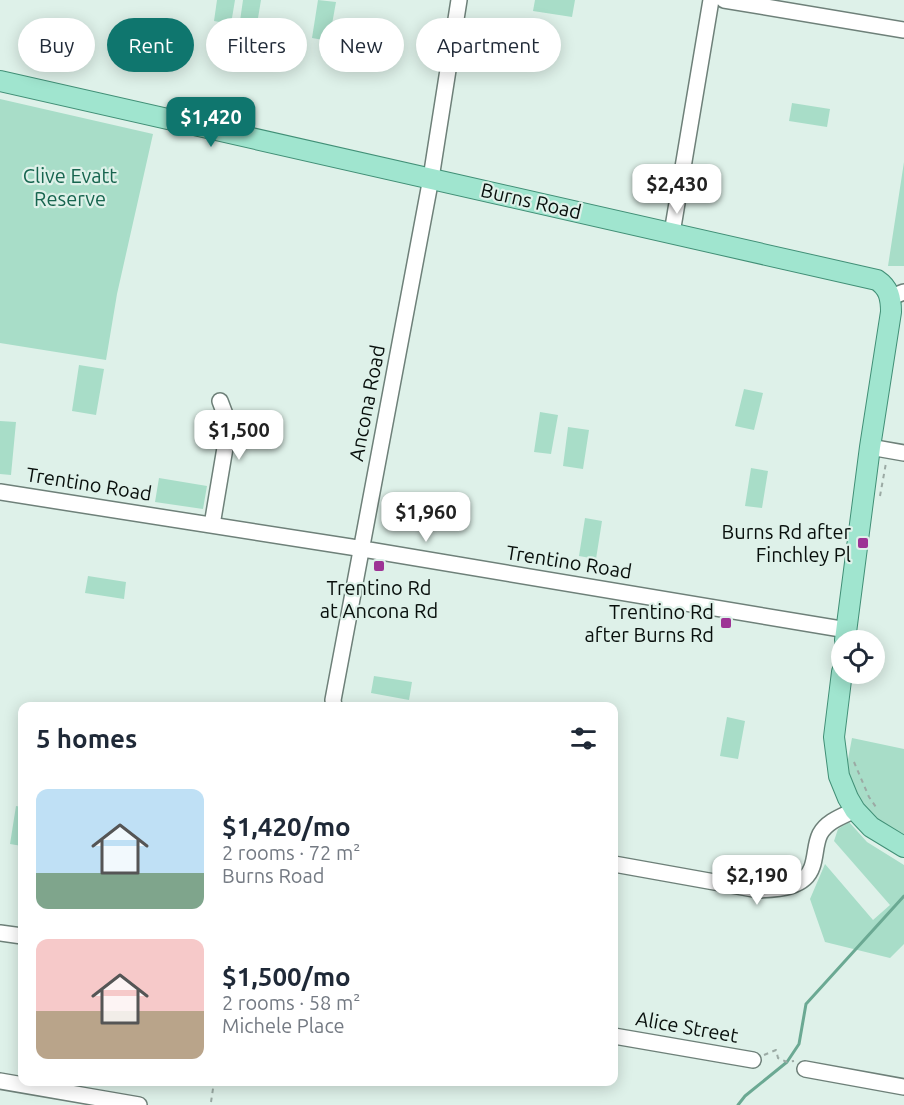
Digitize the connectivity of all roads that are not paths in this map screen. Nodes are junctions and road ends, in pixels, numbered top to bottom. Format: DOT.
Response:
graph roads {
  1 [pos="459,0"];
  2 [pos="711,0"];
  3 [pos="724,0"];
  4 [pos="904,30"];
  5 [pos="0,81"];
  6 [pos="431,178"];
  7 [pos="672,233"];
  8 [pos="897,295"];
  9 [pos="220,401"];
  10 [pos="870,447"];
  11 [pos="904,453"];
  12 [pos="0,492"];
  13 [pos="212,525"];
  14 [pos="362,549"];
  15 [pos="847,630"];
  16 [pos="831,632"];
  17 [pos="841,684"];
  18 [pos="333,702"];
  19 [pos="855,810"];
  20 [pos="904,847"];
  21 [pos="618,865"];
  22 [pos="0,933"];
  23 [pos="18,935"];
  24 [pos="618,1037"];
  25 [pos="753,1060"];
  26 [pos="805,1069"];
  27 [pos="0,1082"];
  28 [pos="18,1085"];
  29 [pos="24,1086"];
  30 [pos="904,1087"];
  31 [pos="139,1105"];
  1 -- 6 [label="street, Ancona Road"];
  2 -- 7 [label="street"];
  3 -- 4 [label="street"];
  5 -- 6 [label="main road, Burns Road"];
  6 -- 7 [label="main road, Burns Road"];
  6 -- 14 [label="street, Ancona Road"];
  7 -- 8 [label="main road, Burns Road"];
  8 -- 10 [label="main road, Burns Road"];
  9 -- 13 [label="street"];
  10 -- 11 [label="street"];
  10 -- 15 [label="main road, Burns Road"];
  12 -- 13 [label="street, Trentino Road"];
  13 -- 14 [label="street, Trentino Road"];
  14 -- 16 [label="street, Trentino Road"];
  14 -- 18 [label="street, Ancona Road"];
  17 -- 19 [label="main road"];
  19 -- 20 [label="main road"];
  19 -- 21 [label="street"];
  22 -- 23 [label="street"];
  24 -- 25 [label="street, Alice Street"];
  26 -- 30 [label="street"];
  27 -- 28 [label="street"];
  29 -- 31 [label="street"];
}
